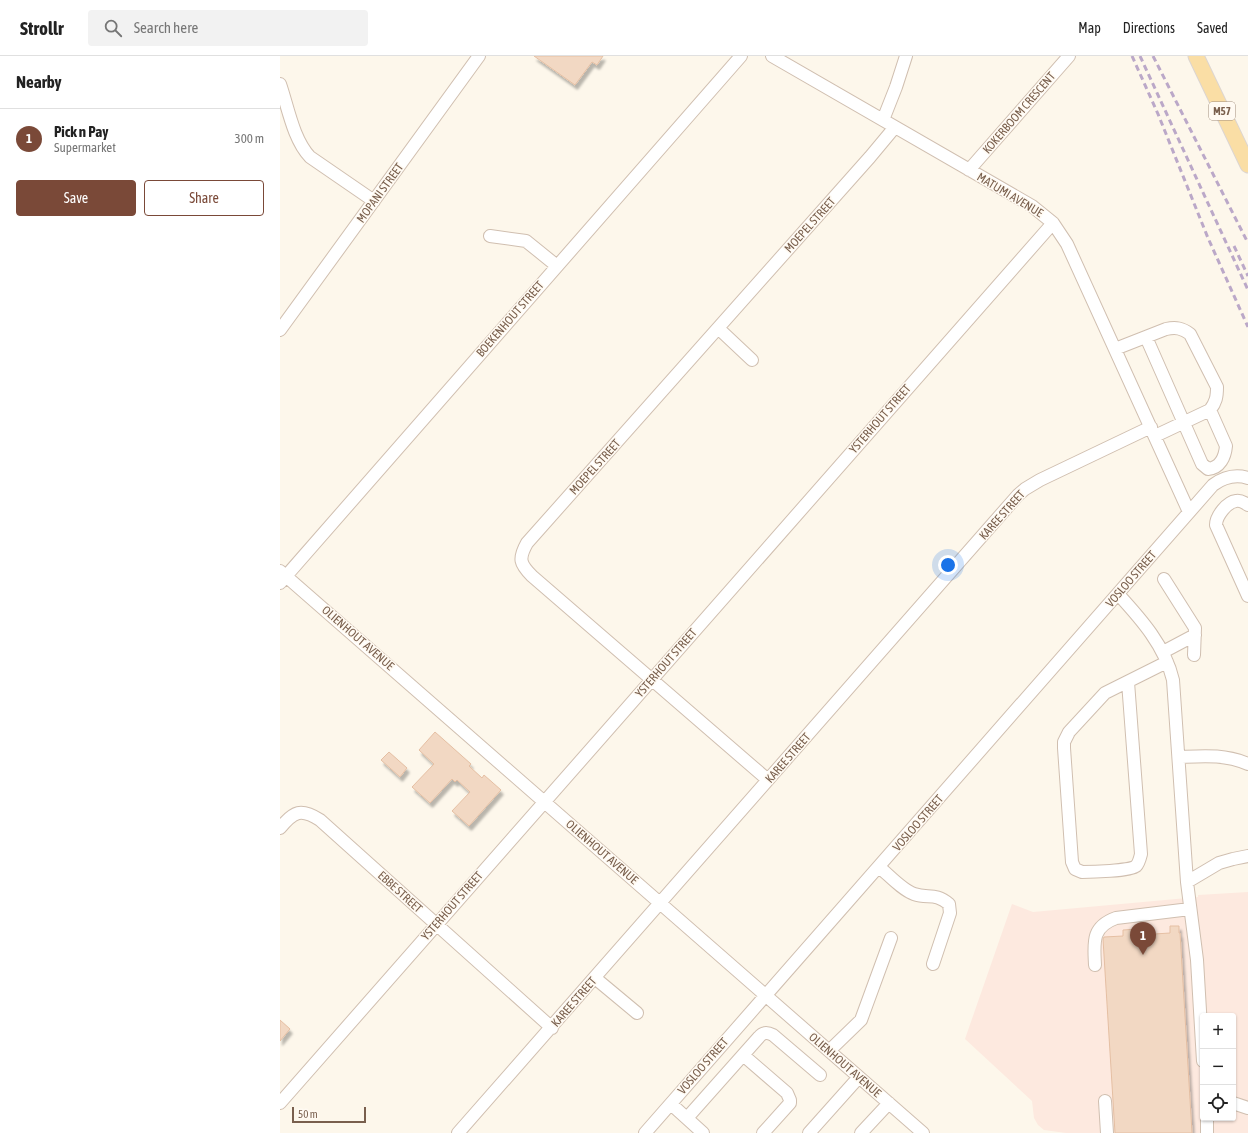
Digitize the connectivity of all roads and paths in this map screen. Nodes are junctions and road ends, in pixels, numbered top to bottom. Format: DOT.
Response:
graph roads {
  1 [pos="479,56"];
  2 [pos="741,56"];
  3 [pos="772,56"];
  4 [pos="906,56"];
  5 [pos="1069,56"];
  6 [pos="1196,56"];
  7 [pos="280,84"];
  8 [pos="882,120"];
  9 [pos="895,127"];
  10 [pos="1248,165"];
  11 [pos="970,170"];
  12 [pos="374,201"];
  13 [pos="1053,223"];
  14 [pos="490,236"];
  15 [pos="557,266"];
  16 [pos="718,328"];
  17 [pos="280,330"];
  18 [pos="1146,337"];
  19 [pos="1115,349"];
  20 [pos="752,360"];
  21 [pos="1210,410"];
  22 [pos="1184,421"];
  23 [pos="1153,431"];
  24 [pos="1248,478"];
  25 [pos="1248,505"];
  26 [pos="1189,512"];
  27 [pos="282,576"];
  28 [pos="1164,580"];
  29 [pos="1118,594"];
  30 [pos="1248,596"];
  31 [pos="1195,635"];
  32 [pos="1194,655"];
  33 [pos="1165,657"];
  34 [pos="651,679"];
  35 [pos="1128,682"];
  36 [pos="1179,757"];
  37 [pos="1248,764"];
  38 [pos="768,780"];
  39 [pos="544,802"];
  40 [pos="280,828"];
  41 [pos="1248,856"];
  42 [pos="879,867"];
  43 [pos="1187,882"];
  44 [pos="660,904"];
  45 [pos="1190,909"];
  46 [pos="436,924"];
  47 [pos="890,938"];
  48 [pos="933,964"];
  49 [pos="1094,965"];
  50 [pos="595,978"];
  51 [pos="765,995"];
  52 [pos="637,1013"];
  53 [pos="552,1028"];
  54 [pos="1202,1049"];
  55 [pos="829,1051"];
  56 [pos="743,1055"];
  57 [pos="820,1074"];
  58 [pos="859,1077"];
  59 [pos="1105,1101"];
  60 [pos="280,1103"];
  61 [pos="889,1103"];
  62 [pos="671,1104"];
  63 [pos="1236,1104"];
  64 [pos="1248,1108"];
  65 [pos="687,1118"];
  66 [pos="1207,1121"];
  67 [pos="458,1133"];
  68 [pos="645,1133"];
  69 [pos="703,1133"];
  70 [pos="763,1133"];
  71 [pos="810,1133"];
  72 [pos="861,1133"];
  73 [pos="923,1133"];
  74 [pos="1107,1133"];
  75 [pos="1207,1133"];
  1 -- 12 [label="street, MOPANI STREET"];
  2 -- 15 [label="street, BOEKENHOUT STREET"];
  3 -- 8 [label="street, MATUMI AVENUE"];
  4 -- 8 [label="street"];
  5 -- 11 [label="street, KOKERBOOM CRESCENT"];
  6 -- 10 [label="main road, M57"];
  7 -- 12 [label="street"];
  8 -- 9 [label="street, MATUMI AVENUE"];
  9 -- 11 [label="street, MATUMI AVENUE"];
  9 -- 16 [label="street, MOEPEL STREET"];
  11 -- 13 [label="street, MATUMI AVENUE"];
  12 -- 17 [label="street, MOPANI STREET"];
  13 -- 19 [label="street, MATUMI AVENUE"];
  13 -- 34 [label="street, YSTERHOUT STREET"];
  14 -- 15 [label="street"];
  15 -- 27 [label="street, BOEKENHOUT STREET"];
  16 -- 20 [label="street"];
  16 -- 34 [label="street, MOEPEL STREET"];
  18 -- 19 [label="street"];
  18 -- 21 [label="street"];
  18 -- 22 [label="street"];
  19 -- 23 [label="street, MATUMI AVENUE"];
  21 -- 22 [label="street, KAREE STREET"];
  21 -- 22 [label="street"];
  22 -- 23 [label="street, KAREE STREET"];
  23 -- 26 [label="street, MATUMI AVENUE"];
  23 -- 38 [label="street, KAREE STREET"];
  24 -- 26 [label="street, VOSLOO STREET"];
  25 -- 30 [label="street"];
  26 -- 29 [label="street, VOSLOO STREET"];
  27 -- 39 [label="street, OLIENHOUT AVENUE"];
  28 -- 31 [label="street"];
  29 -- 33 [label="street"];
  29 -- 42 [label="street, VOSLOO STREET"];
  31 -- 32 [label="street"];
  31 -- 33 [label="street"];
  33 -- 35 [label="street"];
  33 -- 36 [label="street"];
  34 -- 38 [label="street, MOEPEL STREET"];
  34 -- 39 [label="street, YSTERHOUT STREET"];
  35 -- 35 [label="street"];
  36 -- 37 [label="street"];
  36 -- 43 [label="street"];
  38 -- 44 [label="street, KAREE STREET"];
  39 -- 44 [label="street, OLIENHOUT AVENUE"];
  39 -- 46 [label="street, YSTERHOUT STREET"];
  40 -- 46 [label="street, EBBE STREET"];
  41 -- 43 [label="street"];
  42 -- 48 [label="street"];
  42 -- 51 [label="street, VOSLOO STREET"];
  43 -- 45 [label="street"];
  44 -- 50 [label="street, KAREE STREET"];
  44 -- 51 [label="street, OLIENHOUT AVENUE"];
  45 -- 49 [label="street"];
  45 -- 54 [label="street"];
  46 -- 53 [label="street, EBBE STREET"];
  46 -- 60 [label="street, YSTERHOUT STREET"];
  47 -- 55 [label="street"];
  50 -- 52 [label="street"];
  50 -- 53 [label="street, KAREE STREET"];
  51 -- 55 [label="street, OLIENHOUT AVENUE"];
  51 -- 62 [label="street, VOSLOO STREET"];
  53 -- 67 [label="street, KAREE STREET"];
  55 -- 58 [label="street, OLIENHOUT AVENUE"];
  56 -- 57 [label="street"];
  56 -- 65 [label="street"];
  56 -- 70 [label="street"];
  58 -- 61 [label="street, OLIENHOUT AVENUE"];
  58 -- 71 [label="street"];
  59 -- 74 [label="street"];
  61 -- 72 [label="street"];
  61 -- 73 [label="street, OLIENHOUT AVENUE"];
  62 -- 65 [label="street"];
  62 -- 68 [label="street, VOSLOO STREET"];
  63 -- 64 [label="street"];
  65 -- 69 [label="street"];
  66 -- 75 [label="street"];
}
